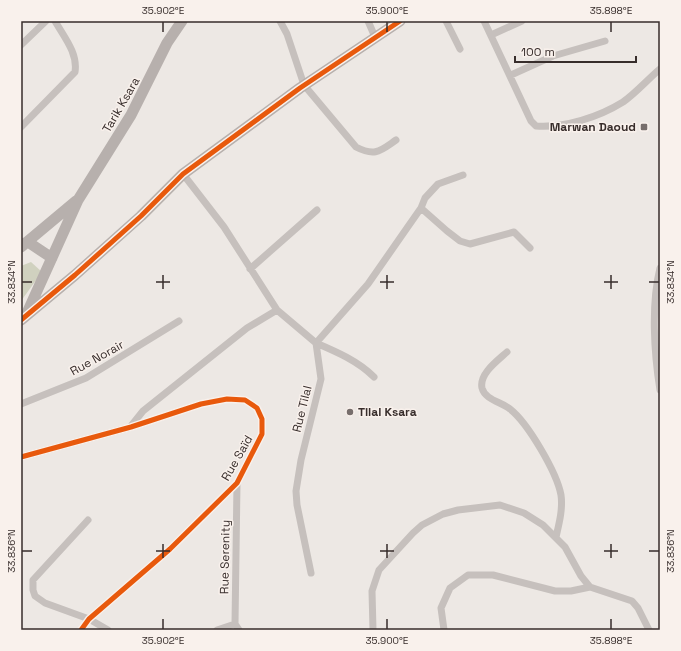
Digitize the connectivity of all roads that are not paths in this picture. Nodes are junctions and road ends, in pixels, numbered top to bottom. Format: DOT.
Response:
graph roads {
  1 [pos="46,21"];
  2 [pos="55,21"];
  3 [pos="182,21"];
  4 [pos="280,21"];
  5 [pos="368,21"];
  6 [pos="400,21"];
  7 [pos="446,21"];
  8 [pos="484,21"];
  9 [pos="522,21"];
  10 [pos="491,36"];
  11 [pos="375,37"];
  12 [pos="605,41"];
  13 [pos="21,45"];
  14 [pos="460,49"];
  15 [pos="660,69"];
  16 [pos="511,75"];
  17 [pos="304,85"];
  18 [pos="21,127"];
  19 [pos="396,140"];
  20 [pos="183,174"];
  21 [pos="463,175"];
  22 [pos="78,200"];
  23 [pos="421,208"];
  24 [pos="318,210"];
  25 [pos="23,244"];
  26 [pos="530,248"];
  27 [pos="52,258"];
  28 [pos="660,268"];
  29 [pos="250,269"];
  30 [pos="277,310"];
  31 [pos="22,321"];
  32 [pos="179,321"];
  33 [pos="316,342"];
  34 [pos="506,352"];
  35 [pos="374,377"];
  36 [pos="660,390"];
  37 [pos="21,404"];
  38 [pos="131,427"];
  39 [pos="21,457"];
  40 [pos="237,483"];
  41 [pos="88,520"];
  42 [pos="556,537"];
  43 [pos="311,573"];
  44 [pos="590,587"];
  45 [pos="89,619"];
  46 [pos="237,627"];
  47 [pos="81,630"];
  48 [pos="108,630"];
  49 [pos="217,630"];
  50 [pos="372,630"];
  51 [pos="444,630"];
  52 [pos="649,630"];
  1 -- 13 [label="street"];
  2 -- 18 [label="street"];
  3 -- 22 [label="street, Tarik Ksara"];
  4 -- 17 [label="street"];
  5 -- 11 [label="street"];
  6 -- 11 [label="street"];
  7 -- 14 [label="street"];
  8 -- 10 [label="street"];
  9 -- 10 [label="street"];
  10 -- 16 [label="street"];
  11 -- 17 [label="street"];
  12 -- 16 [label="street"];
  15 -- 16 [label="street"];
  17 -- 19 [label="street"];
  17 -- 20 [label="street"];
  20 -- 29 [label="street"];
  20 -- 31 [label="street"];
  21 -- 23 [label="street"];
  22 -- 25 [label="street"];
  22 -- 27 [label="street"];
  23 -- 26 [label="street"];
  23 -- 33 [label="street"];
  24 -- 29 [label="street"];
  25 -- 27 [label="street"];
  27 -- 31 [label="street"];
  28 -- 36 [label="street"];
  29 -- 30 [label="street"];
  30 -- 33 [label="street"];
  30 -- 38 [label="street"];
  32 -- 37 [label="street, Rue Norair"];
  33 -- 35 [label="street"];
  33 -- 43 [label="street, Rue Tilal"];
  34 -- 42 [label="street"];
  38 -- 39 [label="street, Rue Saïd"];
  38 -- 40 [label="street, Rue Saïd"];
  40 -- 45 [label="street, Rue Saïd"];
  40 -- 46 [label="street, Rue Serenity"];
  41 -- 45 [label="street"];
  42 -- 44 [label="street"];
  42 -- 50 [label="street"];
  44 -- 51 [label="street"];
  44 -- 52 [label="street"];
  45 -- 47 [label="street, Rue Saïd"];
  45 -- 48 [label="street"];
  46 -- 49 [label="street"];
}
